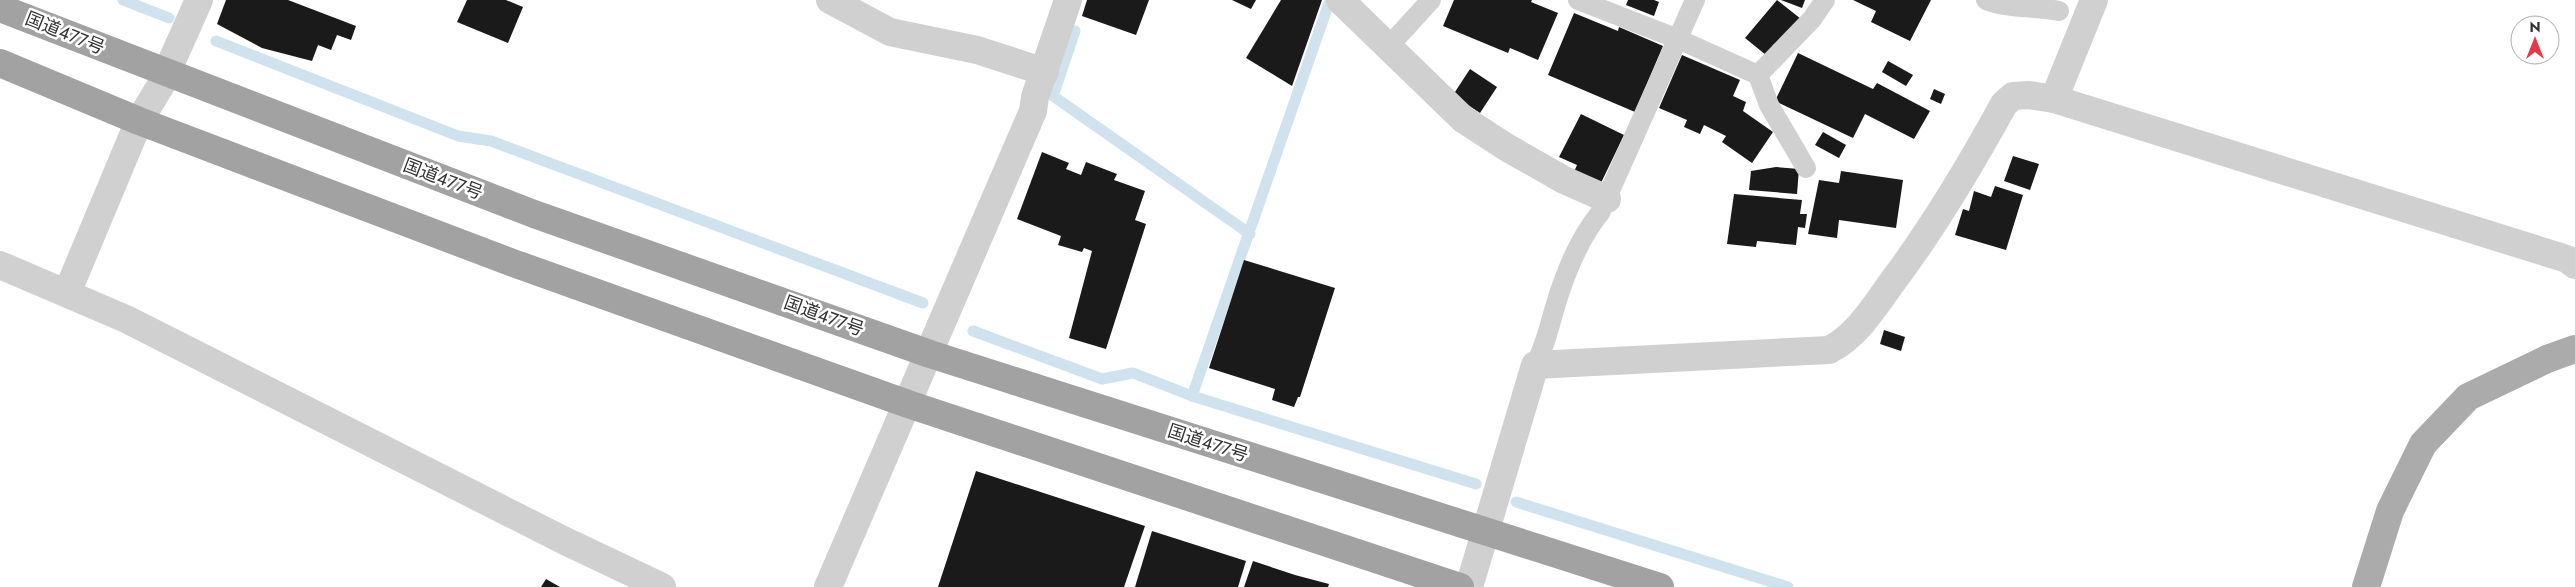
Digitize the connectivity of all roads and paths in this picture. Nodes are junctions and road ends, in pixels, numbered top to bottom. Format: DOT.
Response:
graph roads {
  1 [pos="199,0"];
  2 [pos="830,0"];
  3 [pos="1068,0"];
  4 [pos="1431,0"];
  5 [pos="1578,0"];
  6 [pos="1694,0"];
  7 [pos="1825,0"];
  8 [pos="1986,0"];
  9 [pos="2094,0"];
  10 [pos="1340,1"];
  11 [pos="0,8"];
  12 [pos="2058,11"];
  13 [pos="1678,39"];
  14 [pos="1389,46"];
  15 [pos="0,63"];
  16 [pos="1045,72"];
  17 [pos="166,74"];
  18 [pos="1758,75"];
  19 [pos="2054,99"];
  20 [pos="139,121"];
  21 [pos="1806,168"];
  22 [pos="1607,199"];
  23 [pos="2575,264"];
  24 [pos="0,265"];
  25 [pos="67,293"];
  26 [pos="2575,349"];
  27 [pos="930,354"];
  28 [pos="1535,366"];
  29 [pos="908,404"];
  30 [pos="1485,532"];
  31 [pos="662,587"];
  32 [pos="828,587"];
  33 [pos="1460,587"];
  34 [pos="1469,587"];
  35 [pos="1660,587"];
  36 [pos="2366,587"];
  1 -- 17 [label="street"];
  2 -- 16 [label="street"];
  3 -- 16 [label="street"];
  4 -- 14 [label="lane"];
  5 -- 13 [label="lane"];
  6 -- 13 [label="lane"];
  7 -- 18 [label="lane"];
  8 -- 12 [label="lane"];
  9 -- 19 [label="street"];
  10 -- 14 [label="street"];
  11 -- 17 [label="highway, 国道477号"];
  13 -- 18 [label="lane"];
  13 -- 22 [label="lane"];
  14 -- 22 [label="street"];
  15 -- 20 [label="highway"];
  16 -- 27 [label="street"];
  17 -- 20 [label="street"];
  17 -- 27 [label="highway, 国道477号"];
  18 -- 21 [label="lane"];
  19 -- 23 [label="street"];
  19 -- 28 [label="street"];
  20 -- 25 [label="street"];
  20 -- 29 [label="highway"];
  22 -- 28 [label="lane"];
  24 -- 25 [label="street"];
  25 -- 31 [label="street"];
  26 -- 36 [label="main road"];
  27 -- 29 [label="street"];
  27 -- 30 [label="highway, 国道477号"];
  28 -- 30 [label="street"];
  29 -- 32 [label="street"];
  29 -- 33 [label="highway"];
  30 -- 34 [label="street"];
  30 -- 35 [label="highway, 国道477号"];
}
